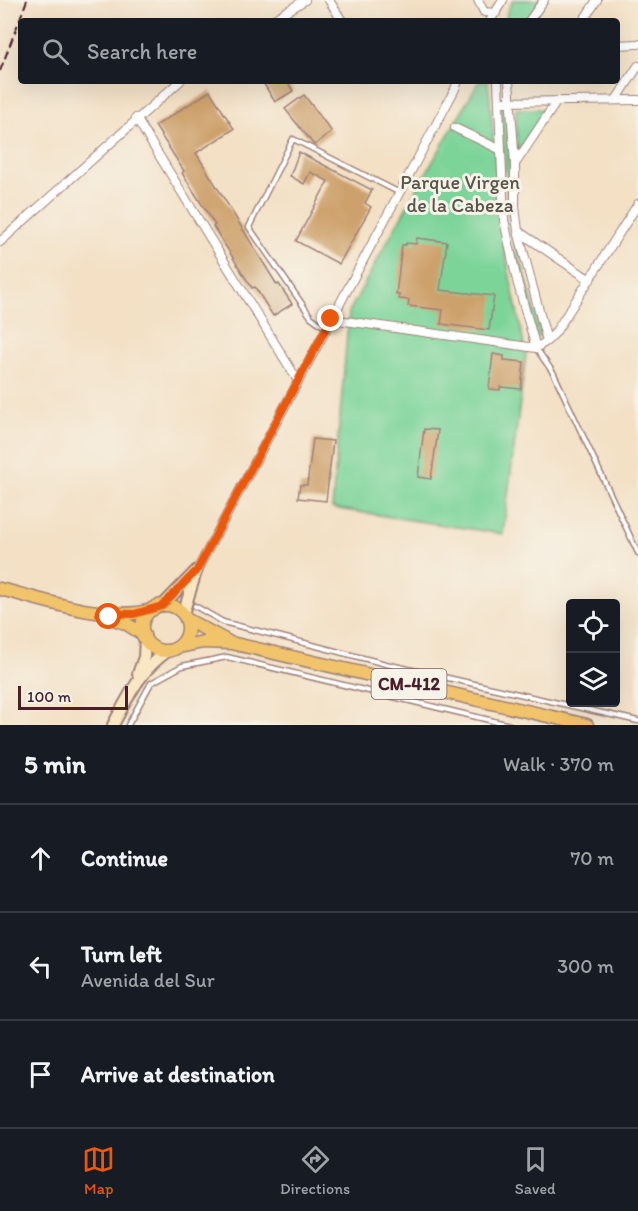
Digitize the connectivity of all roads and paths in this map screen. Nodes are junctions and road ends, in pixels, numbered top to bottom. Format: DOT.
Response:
graph roads {
  1 [pos="305,0"];
  2 [pos="328,0"];
  3 [pos="478,0"];
  4 [pos="503,0"];
  5 [pos="544,0"];
  6 [pos="597,0"];
  7 [pos="497,17"];
  8 [pos="276,18"];
  9 [pos="340,18"];
  10 [pos="531,18"];
  11 [pos="585,18"];
  12 [pos="638,44"];
  13 [pos="620,45"];
  14 [pos="638,66"];
  15 [pos="176,84"];
  16 [pos="498,84"];
  17 [pos="509,84"];
  18 [pos="457,85"];
  19 [pos="616,100"];
  20 [pos="638,100"];
  21 [pos="512,101"];
  22 [pos="557,101"];
  23 [pos="499,102"];
  24 [pos="136,118"];
  25 [pos="455,128"];
  26 [pos="500,149"];
  27 [pos="515,164"];
  28 [pos="400,193"];
  29 [pos="638,204"];
  30 [pos="518,231"];
  31 [pos="0,242"];
  32 [pos="590,280"];
  33 [pos="331,319"];
  34 [pos="327,328"];
  35 [pos="547,341"];
  36 [pos="536,348"];
  37 [pos="298,381"];
  38 [pos="638,553"];
  39 [pos="197,570"];
  40 [pos="0,589"];
  41 [pos="195,606"];
  42 [pos="157,608"];
  43 [pos="99,613"];
  44 [pos="185,617"];
  45 [pos="144,637"];
  46 [pos="231,643"];
  47 [pos="173,649"];
  48 [pos="135,684"];
  49 [pos="638,721"];
  50 [pos="113,725"];
  51 [pos="128,725"];
  52 [pos="510,725"];
  53 [pos="587,725"];
  1 -- 8 [label="street"];
  2 -- 9 [label="street"];
  3 -- 7 [label="street"];
  4 -- 7 [label="street"];
  5 -- 10 [label="street"];
  6 -- 11 [label="street"];
  12 -- 13 [label="street"];
  14 -- 19 [label="street"];
  15 -- 24 [label="street"];
  16 -- 23 [label="street"];
  17 -- 21 [label="street"];
  18 -- 28 [label="street"];
  19 -- 20 [label="street"];
  19 -- 22 [label="street"];
  21 -- 22 [label="street"];
  21 -- 23 [label="street"];
  21 -- 27 [label="street"];
  22 -- 27 [label="street"];
  23 -- 26 [label="street"];
  24 -- 31 [label="street"];
  24 -- 37 [label="street"];
  25 -- 26 [label="street"];
  26 -- 36 [label="street"];
  27 -- 30 [label="street"];
  28 -- 33 [label="street"];
  28 -- 34 [label="lane"];
  29 -- 32 [label="street"];
  30 -- 32 [label="street"];
  30 -- 35 [label="street"];
  32 -- 35 [label="street"];
  33 -- 34 [label="street"];
  33 -- 36 [label="street"];
  34 -- 37 [label="street"];
  35 -- 36 [label="street"];
  36 -- 38 [label="lane"];
  37 -- 39 [label="street"];
  39 -- 42 [label="main road"];
  39 -- 44 [label="main road"];
  40 -- 43 [label="main road, CM-412"];
  41 -- 49 [label="lane"];
  42 -- 43 [label="main road, CM-412"];
  42 -- 44 [label="main road, CM-412"];
  42 -- 45 [label="main road"];
  43 -- 45 [label="main road, CM-412"];
  44 -- 46 [label="main road, CM-412"];
  44 -- 47 [label="main road"];
  45 -- 47 [label="main road, CM-412"];
  45 -- 48 [label="main road"];
  46 -- 47 [label="main road, CM-412"];
  46 -- 53 [label="main road, CM-412"];
  47 -- 48 [label="main road"];
  48 -- 50 [label="main road"];
  51 -- 52 [label="lane"];
}
